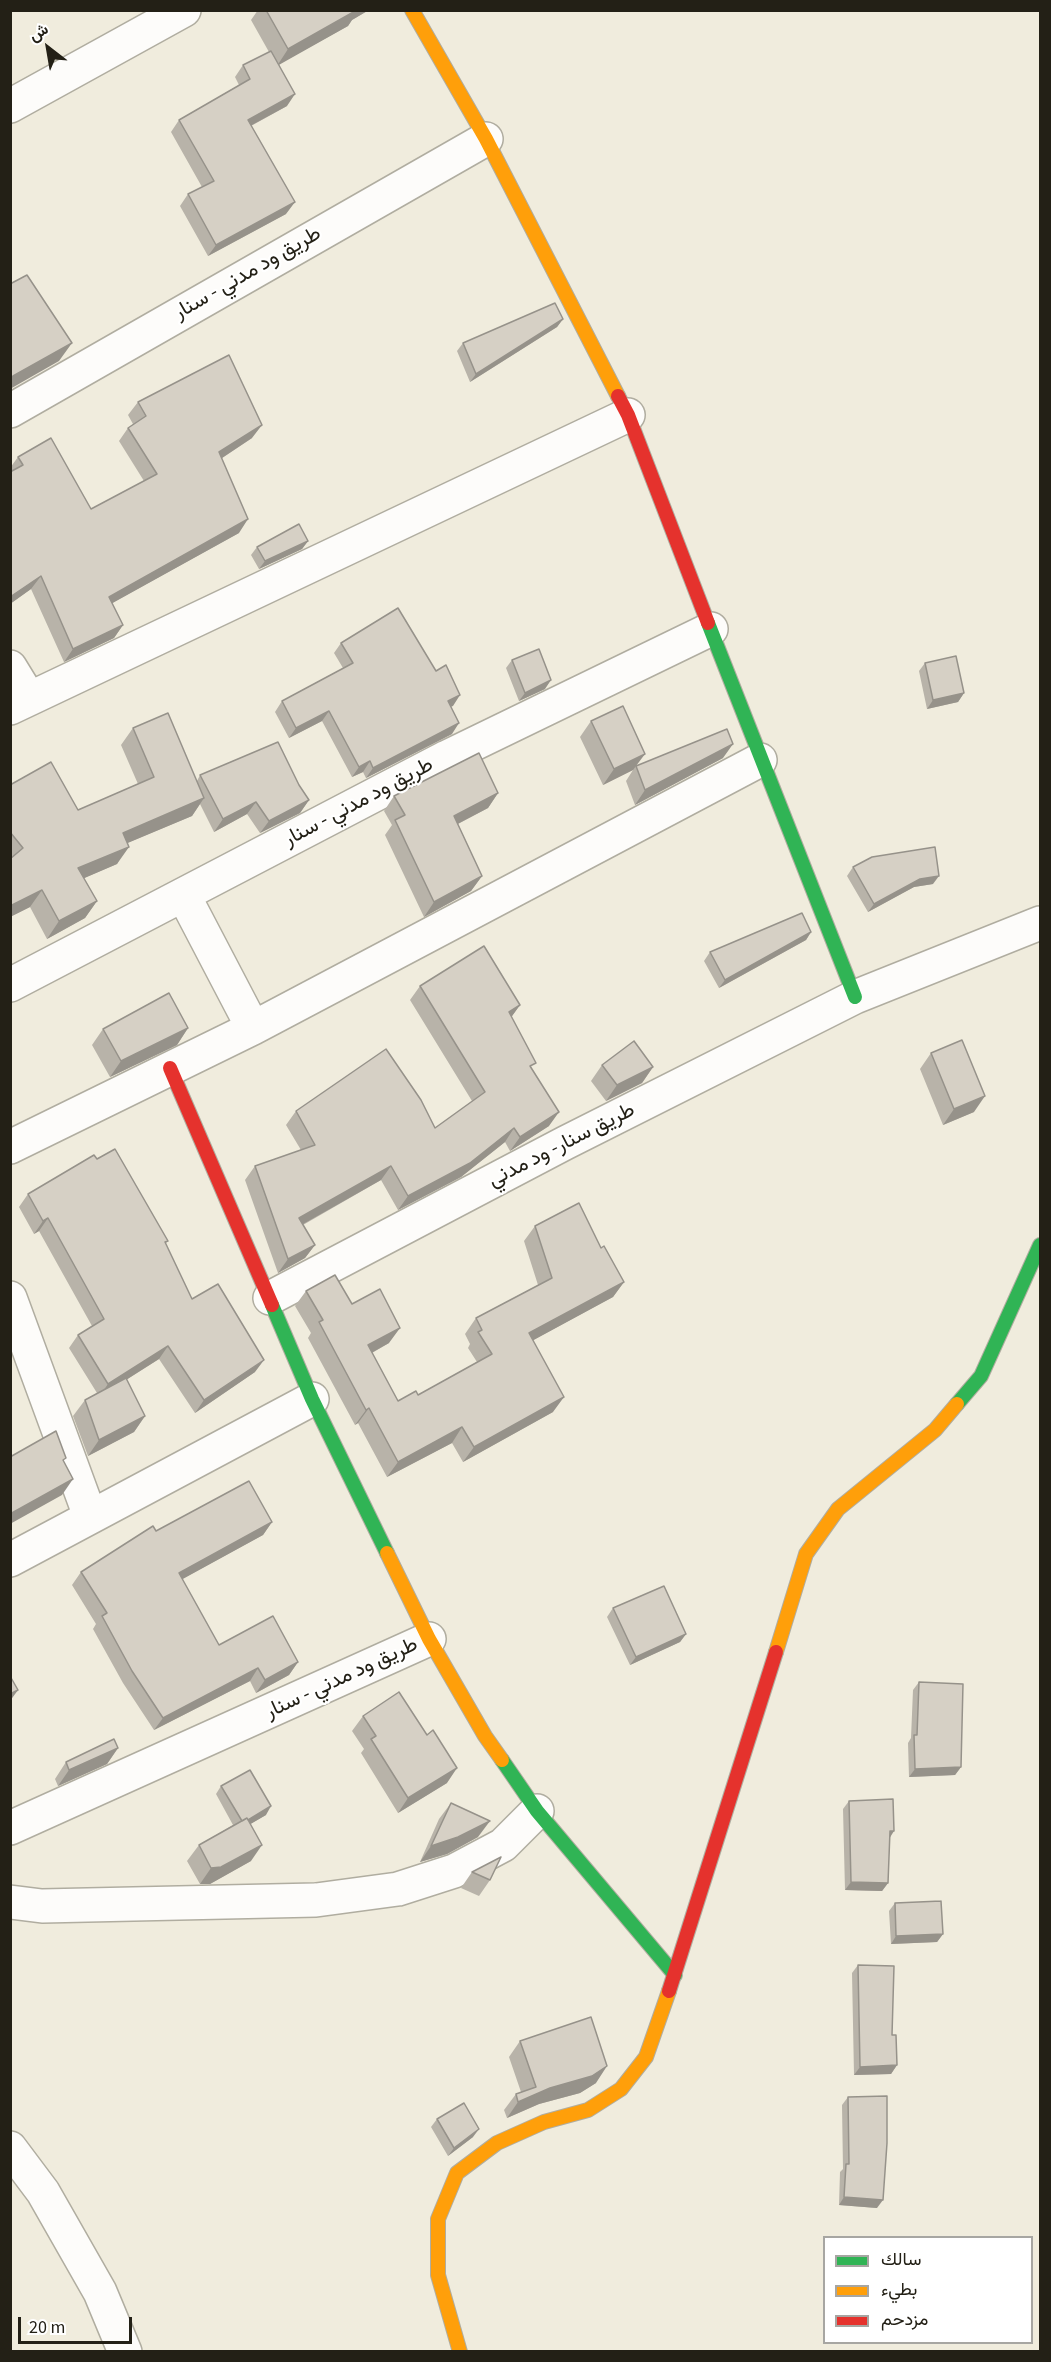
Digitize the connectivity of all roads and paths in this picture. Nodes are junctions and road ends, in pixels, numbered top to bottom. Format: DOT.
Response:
graph roads {
  1 [pos="184,10"];
  2 [pos="412,10"];
  3 [pos="10,106"];
  4 [pos="486,139"];
  5 [pos="10,411"];
  6 [pos="628,415"];
  7 [pos="711,628"];
  8 [pos="10,667"];
  9 [pos="20,703"];
  10 [pos="760,760"];
  11 [pos="184,896"];
  12 [pos="1041,923"];
  13 [pos="10,985"];
  14 [pos="855,997"];
  15 [pos="253,1028"];
  16 [pos="170,1068"];
  17 [pos="10,1148"];
  18 [pos="1041,1245"];
  19 [pos="10,1298"];
  20 [pos="270,1298"];
  21 [pos="312,1399"];
  22 [pos="90,1516"];
  23 [pos="10,1560"];
  24 [pos="429,1639"];
  25 [pos="537,1811"];
  26 [pos="10,1828"];
  27 [pos="26,1904"];
  28 [pos="10,1929"];
  29 [pos="675,1975"];
  30 [pos="10,2148"];
  31 [pos="125,2352"];
  32 [pos="460,2352"];
  1 -- 3 [label="street"];
  2 -- 4 [label="street"];
  4 -- 5 [label="street, طريق ود مدني - سنار"];
  4 -- 6 [label="street"];
  6 -- 7 [label="street"];
  6 -- 9 [label="street"];
  7 -- 10 [label="street"];
  7 -- 11 [label="street, طريق ود مدني - سنار"];
  8 -- 9 [label="street"];
  10 -- 14 [label="street"];
  10 -- 15 [label="street"];
  11 -- 13 [label="street, طريق ود مدني - سنار"];
  11 -- 15 [label="street"];
  12 -- 14 [label="street, طريق سنار- ود مدني"];
  14 -- 20 [label="street, طريق سنار- ود مدني"];
  15 -- 16 [label="street"];
  16 -- 17 [label="street"];
  16 -- 20 [label="street, طريق ود مدني - سنار"];
  18 -- 29 [label="street"];
  19 -- 22 [label="street"];
  20 -- 21 [label="street, طريق ود مدني - سنار"];
  21 -- 22 [label="street"];
  21 -- 24 [label="street, طريق ود مدني - سنار"];
  22 -- 23 [label="street"];
  24 -- 25 [label="street"];
  24 -- 26 [label="street, طريق ود مدني - سنار"];
  25 -- 27 [label="street"];
  25 -- 29 [label="street"];
  27 -- 28 [label="street"];
  29 -- 32 [label="street"];
  30 -- 31 [label="street"];
}
